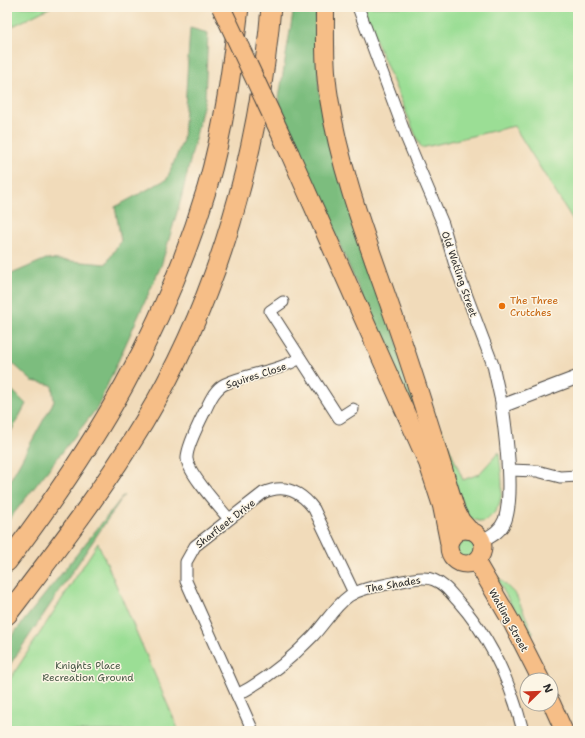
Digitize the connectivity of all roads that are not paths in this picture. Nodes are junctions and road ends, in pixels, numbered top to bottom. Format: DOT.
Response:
graph roads {
  1 [pos="221,7"];
  2 [pos="238,7"];
  3 [pos="271,7"];
  4 [pos="283,7"];
  5 [pos="325,7"];
  6 [pos="358,7"];
  7 [pos="247,163"];
  8 [pos="283,302"];
  9 [pos="300,358"];
  10 [pos="578,377"];
  11 [pos="502,406"];
  12 [pos="353,409"];
  13 [pos="509,470"];
  14 [pos="578,476"];
  15 [pos="229,519"];
  16 [pos="476,535"];
  17 [pos="450,541"];
  18 [pos="476,561"];
  19 [pos="7,562"];
  20 [pos="354,593"];
  21 [pos="7,615"];
  22 [pos="536,672"];
  23 [pos="237,695"];
  24 [pos="555,712"];
  25 [pos="253,731"];
  26 [pos="522,731"];
  27 [pos="564,731"];
  1 -- 17 [label="highway, bridge"];
  2 -- 19 [label="highway"];
  3 -- 7 [label="highway"];
  4 -- 7 [label="highway"];
  5 -- 16 [label="highway"];
  6 -- 11 [label="street, Old Watling Street"];
  7 -- 21 [label="highway"];
  8 -- 9 [label="street, Squires Close"];
  9 -- 12 [label="street, Squires Close"];
  9 -- 15 [label="street, Squires Close"];
  10 -- 11 [label="street"];
  11 -- 13 [label="street, Old Watling Street"];
  13 -- 14 [label="street"];
  13 -- 16 [label="street, Old Watling Street"];
  15 -- 20 [label="street, Sharfleet Drive"];
  15 -- 23 [label="street, Sharfleet Drive"];
  16 -- 17 [label="main road"];
  16 -- 18 [label="main road"];
  17 -- 18 [label="main road"];
  18 -- 22 [label="main road, Watling Street"];
  20 -- 23 [label="street, The Shades"];
  20 -- 26 [label="street, The Shades"];
  23 -- 25 [label="street, Sharfleet Drive"];
  24 -- 27 [label="main road"];
}
